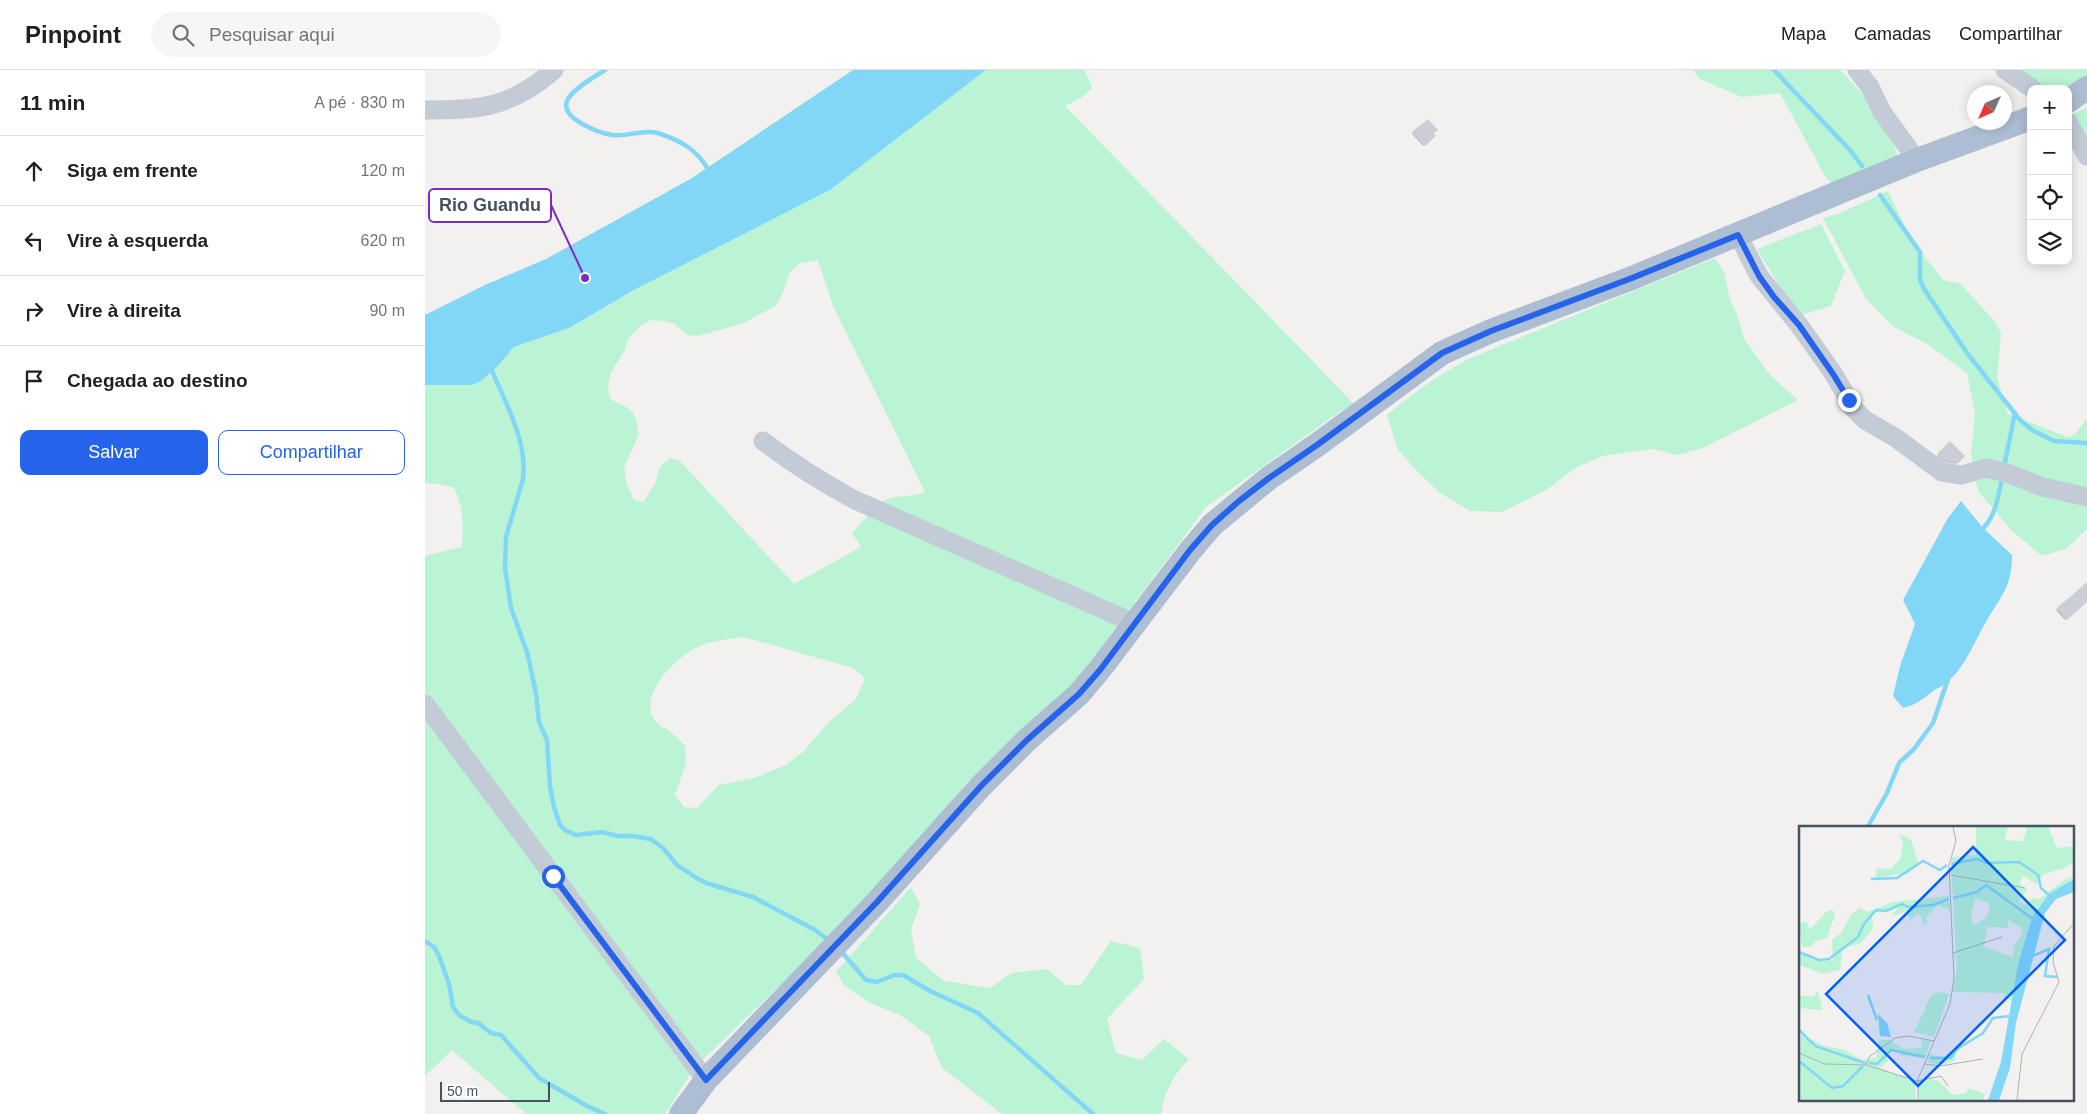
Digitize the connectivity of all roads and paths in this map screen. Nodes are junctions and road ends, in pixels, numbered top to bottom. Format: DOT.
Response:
graph roads {
  1 [pos="554,70"];
  2 [pos="1857,70"];
  3 [pos="2005,70"];
  4 [pos="2027,85"];
  5 [pos="2087,88"];
  6 [pos="2072,98"];
  7 [pos="425,110"];
  8 [pos="2027,119"];
  9 [pos="2072,129"];
  10 [pos="2087,156"];
  11 [pos="1917,160"];
  12 [pos="1738,235"];
  13 [pos="763,441"];
  14 [pos="2087,498"];
  15 [pos="1134,624"];
  16 [pos="425,704"];
  17 [pos="706,1080"];
  18 [pos="681,1114"];
  1 -- 7 [label="street"];
  2 -- 11 [label="street"];
  3 -- 4 [label="street"];
  5 -- 6 [label="main road"];
  8 -- 11 [label="main road"];
  9 -- 10 [label="street"];
  11 -- 12 [label="main road"];
  12 -- 14 [label="street"];
  12 -- 15 [label="main road"];
  13 -- 15 [label="street"];
  15 -- 17 [label="main road"];
  16 -- 17 [label="street"];
  17 -- 18 [label="main road"];
}
